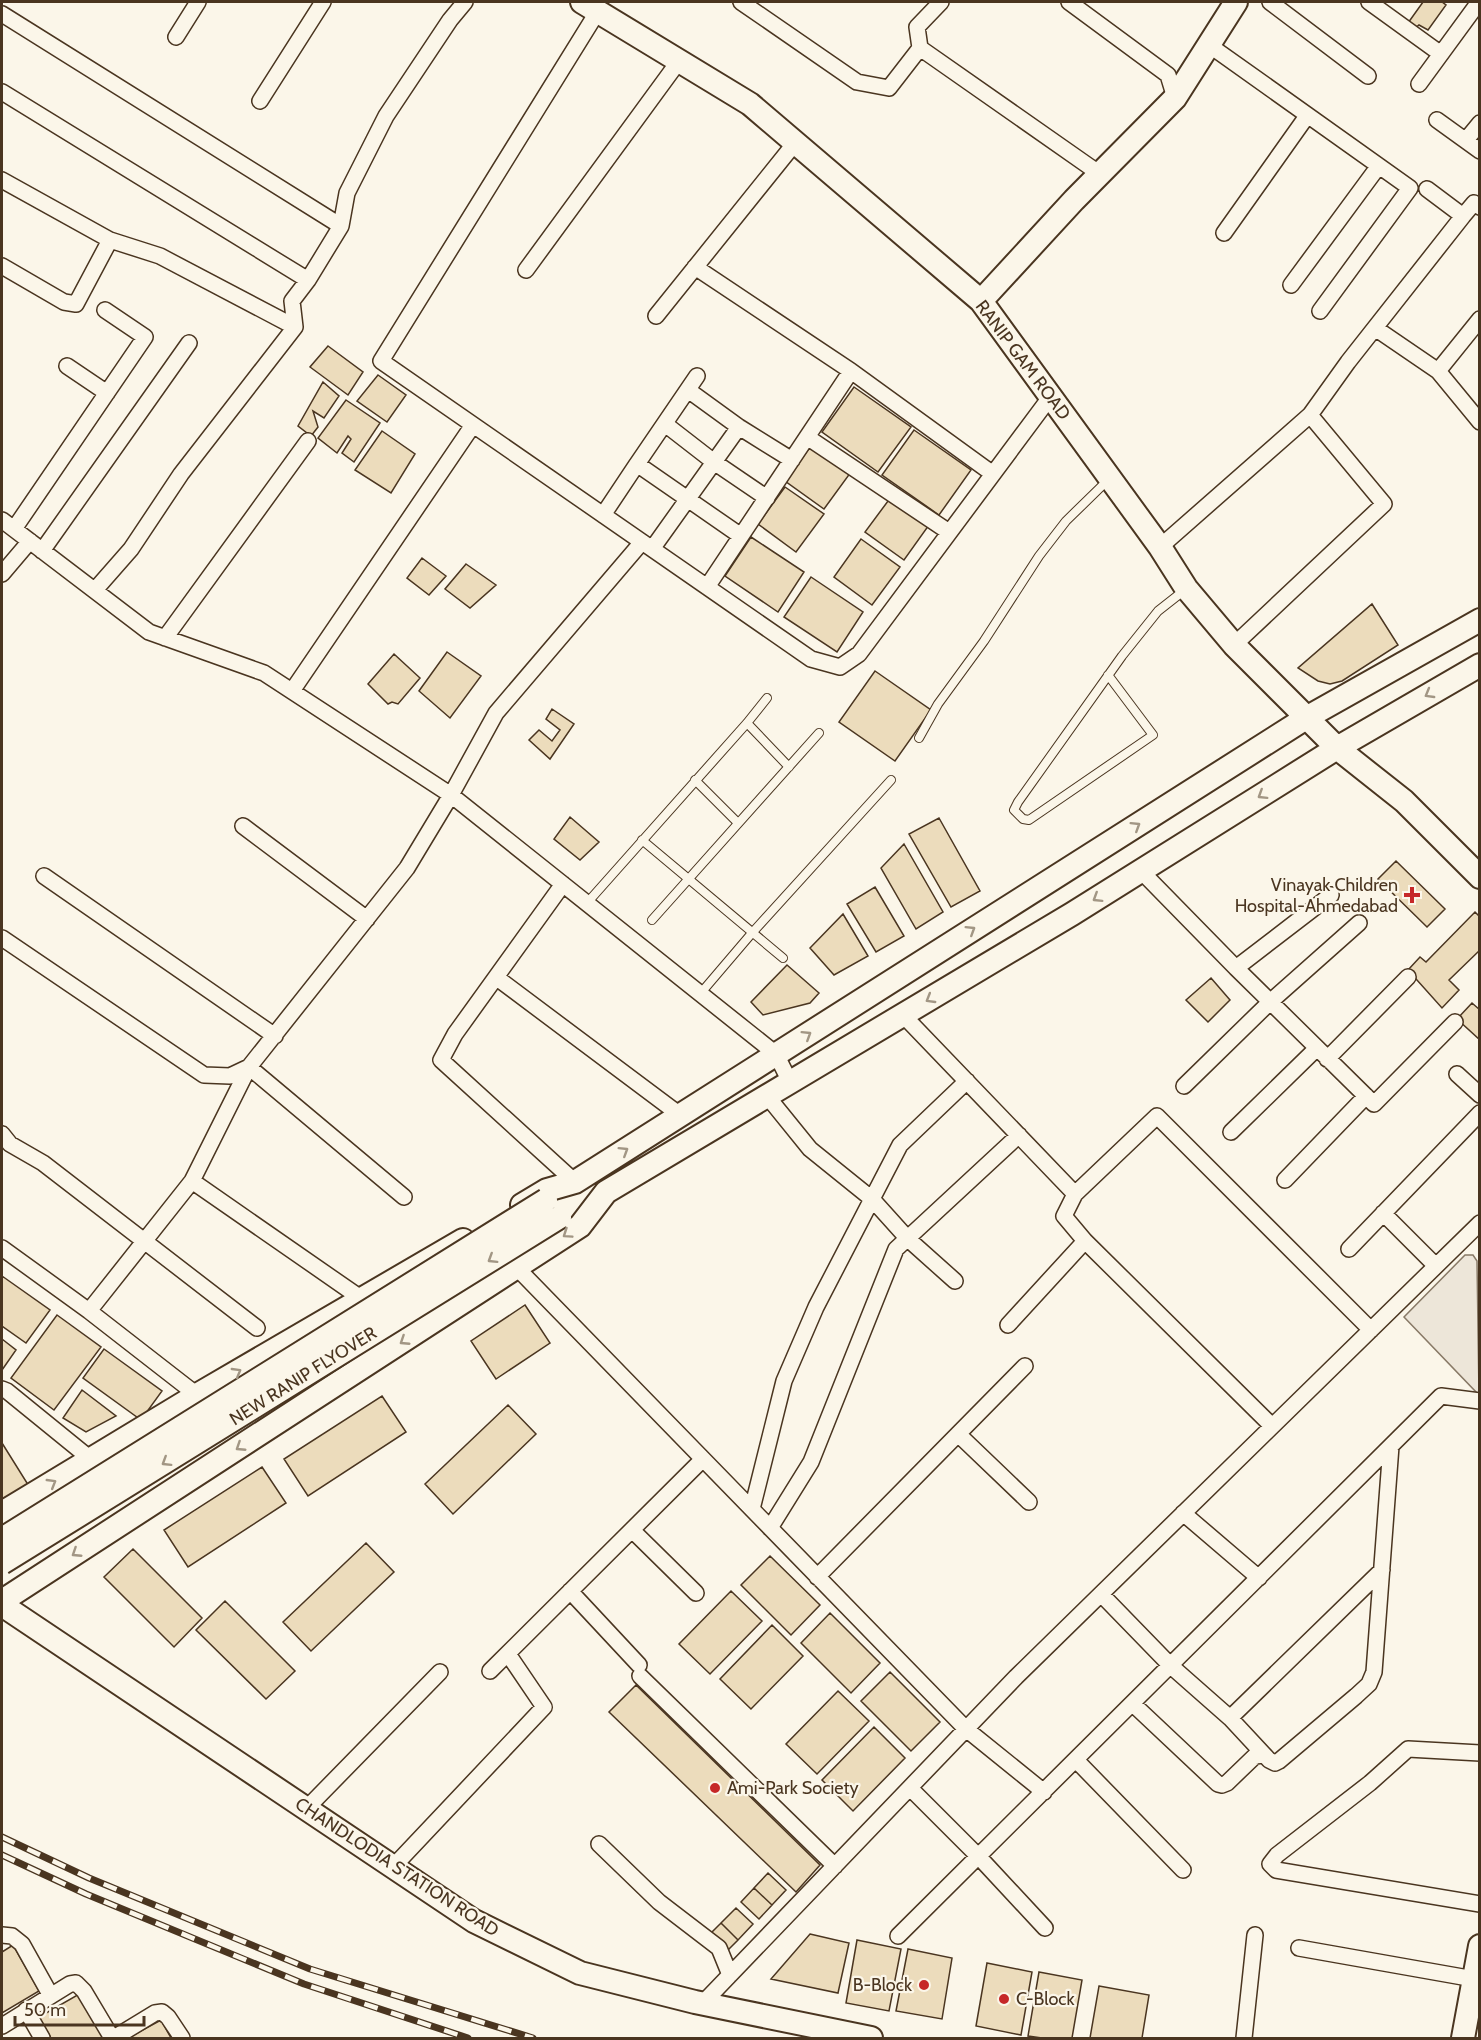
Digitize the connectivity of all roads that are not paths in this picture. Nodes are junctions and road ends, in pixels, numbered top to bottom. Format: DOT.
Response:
graph roads {
  1 [pos="198,2"];
  2 [pos="322,2"];
  3 [pos="465,2"];
  4 [pos="744,2"];
  5 [pos="941,2"];
  6 [pos="1069,2"];
  7 [pos="1236,2"];
  8 [pos="1270,2"];
  9 [pos="1369,2"];
  10 [pos="1479,2"];
  11 [pos="590,6"];
  12 [pos="2,14"];
  13 [pos="176,36"];
  14 [pos="1209,45"];
  15 [pos="920,48"];
  16 [pos="1441,54"];
  17 [pos="679,61"];
  18 [pos="1368,76"];
  19 [pos="1419,84"];
  20 [pos="2,92"];
  21 [pos="1175,98"];
  22 [pos="260,102"];
  23 [pos="1307,116"];
  24 [pos="1437,120"];
  25 [pos="1479,123"];
  26 [pos="1466,140"];
  27 [pos="795,143"];
  28 [pos="1479,151"];
  29 [pos="1378,167"];
  30 [pos="1100,174"];
  31 [pos="2,180"];
  32 [pos="1427,189"];
  33 [pos="1479,207"];
  34 [pos="1463,216"];
  35 [pos="341,226"];
  36 [pos="1224,233"];
  37 [pos="110,240"];
  38 [pos="2,266"];
  39 [pos="695,267"];
  40 [pos="526,270"];
  41 [pos="308,280"];
  42 [pos="1291,285"];
  43 [pos="981,301"];
  44 [pos="105,310"];
  45 [pos="1320,311"];
  46 [pos="656,316"];
  47 [pos="1479,319"];
  48 [pos="295,327"];
  49 [pos="1375,328"];
  50 [pos="189,343"];
  51 [pos="67,366"];
  52 [pos="851,371"];
  53 [pos="1438,371"];
  54 [pos="698,376"];
  55 [pos="688,390"];
  56 [pos="107,393"];
  57 [pos="1051,396"];
  58 [pos="1310,415"];
  59 [pos="1479,422"];
  60 [pos="665,424"];
  61 [pos="473,425"];
  62 [pos="739,427"];
  63 [pos="807,437"];
  64 [pos="308,441"];
  65 [pos="792,460"];
  66 [pos="714,462"];
  67 [pos="637,464"];
  68 [pos="993,474"];
  69 [pos="1110,478"];
  70 [pos="767,498"];
  71 [pos="687,500"];
  72 [pos="603,515"];
  73 [pos="8,524"];
  74 [pos="949,532"];
  75 [pos="741,536"];
  76 [pos="30,541"];
  77 [pos="647,545"];
  78 [pos="1160,547"];
  79 [pos="42,551"];
  80 [pos="2,574"];
  81 [pos="707,587"];
  82 [pos="1186,588"];
  83 [pos="95,590"];
  84 [pos="1479,620"];
  85 [pos="165,638"];
  86 [pos="1234,645"];
  87 [pos="1479,664"];
  88 [pos="1108,675"];
  89 [pos="292,691"];
  90 [pos="767,698"];
  91 [pos="1305,718"];
  92 [pos="747,723"];
  93 [pos="819,733"];
  94 [pos="919,738"];
  95 [pos="1337,748"];
  96 [pos="789,767"];
  97 [pos="695,780"];
  98 [pos="891,780"];
  99 [pos="451,795"];
  100 [pos="738,823"];
  101 [pos="243,826"];
  102 [pos="642,840"];
  103 [pos="1141,871"];
  104 [pos="44,876"];
  105 [pos="1479,877"];
  106 [pos="687,879"];
  107 [pos="563,884"];
  108 [pos="1331,895"];
  109 [pos="587,903"];
  110 [pos="367,919"];
  111 [pos="652,920"];
  112 [pos="1359,922"];
  113 [pos="752,933"];
  114 [pos="2,938"];
  115 [pos="783,958"];
  116 [pos="1236,968"];
  117 [pos="1408,976"];
  118 [pos="496,978"];
  119 [pos="700,994"];
  120 [pos="1269,1003"];
  121 [pos="903,1015"];
  122 [pos="1455,1022"];
  123 [pos="275,1036"];
  124 [pos="776,1054"];
  125 [pos="1321,1054"];
  126 [pos="249,1067"];
  127 [pos="1457,1074"];
  128 [pos="967,1081"];
  129 [pos="790,1082"];
  130 [pos="1184,1086"];
  131 [pos="1479,1095"];
  132 [pos="767,1096"];
  133 [pos="1366,1096"];
  134 [pos="1479,1113"];
  135 [pos="680,1115"];
  136 [pos="1231,1132"];
  137 [pos="2,1134"];
  138 [pos="1019,1135"];
  139 [pos="1285,1180"];
  140 [pos="192,1181"];
  141 [pos="575,1182"];
  142 [pos="606,1192"];
  143 [pos="1076,1194"];
  144 [pos="404,1197"];
  145 [pos="872,1199"];
  146 [pos="553,1208"];
  147 [pos="1383,1213"];
  148 [pos="1479,1223"];
  149 [pos="908,1239"];
  150 [pos="1085,1241"];
  151 [pos="144,1242"];
  152 [pos="2,1248"];
  153 [pos="1349,1249"];
  154 [pos="1437,1266"];
  155 [pos="517,1268"];
  156 [pos="955,1281"];
  157 [pos="362,1299"];
  158 [pos="89,1311"];
  159 [pos="1008,1325"];
  160 [pos="257,1328"];
  161 [pos="1371,1330"];
  162 [pos="1025,1366"];
  163 [pos="2,1389"];
  164 [pos="197,1395"];
  165 [pos="1479,1401"];
  166 [pos="1272,1426"];
  167 [pos="958,1434"];
  168 [pos="1391,1446"];
  169 [pos="92,1459"];
  170 [pos="703,1459"];
  171 [pos="1029,1502"];
  172 [pos="144,1509"];
  173 [pos="752,1509"];
  174 [pos="2,1513"];
  175 [pos="1183,1514"];
  176 [pos="770,1528"];
  177 [pos="632,1530"];
  178 [pos="2,1539"];
  179 [pos="2,1563"];
  180 [pos="1382,1570"];
  181 [pos="817,1576"];
  182 [pos="1259,1578"];
  183 [pos="570,1591"];
  184 [pos="696,1593"];
  185 [pos="1101,1594"];
  186 [pos="2,1601"];
  187 [pos="2,1605"];
  188 [pos="508,1654"];
  189 [pos="1171,1666"];
  190 [pos="490,1671"];
  191 [pos="440,1672"];
  192 [pos="1133,1704"];
  193 [pos="1230,1718"];
  194 [pos="966,1729"];
  195 [pos="1479,1753"];
  196 [pos="1264,1755"];
  197 [pos="1076,1760"];
  198 [pos="910,1788"];
  199 [pos="1044,1792"];
  200 [pos="306,1809"];
  201 [pos="599,1844"];
  202 [pos="979,1857"];
  203 [pos="835,1866"];
  204 [pos="393,1867"];
  205 [pos="1183,1870"];
  206 [pos="1479,1904"];
  207 [pos="1045,1928"];
  208 [pos="2,1935"];
  209 [pos="1255,1935"];
  210 [pos="898,1936"];
  211 [pos="1479,1946"];
  212 [pos="1299,1948"];
  213 [pos="730,1975"];
  214 [pos="1474,1979"];
  215 [pos="51,1995"];
  216 [pos="703,2003"];
  217 [pos="26,2010"];
  218 [pos="2,2026"];
  219 [pos="42,2038"];
  220 [pos="113,2038"];
  221 [pos="182,2038"];
  222 [pos="871,2038"];
  223 [pos="1244,2038"];
  224 [pos="1463,2038"];
  1 -- 13 [label="street"];
  2 -- 22 [label="street"];
  3 -- 35 [label="street"];
  4 -- 15 [label="street"];
  5 -- 15 [label="street"];
  6 -- 21 [label="street"];
  7 -- 14 [label="street"];
  8 -- 18 [label="street"];
  9 -- 16 [label="street"];
  10 -- 16 [label="street"];
  11 -- 17 [label="street, RANIP GAM ROAD"];
  11 -- 61 [label="street"];
  12 -- 35 [label="street"];
  14 -- 21 [label="street"];
  14 -- 23 [label="street"];
  15 -- 30 [label="street"];
  16 -- 19 [label="street"];
  17 -- 27 [label="street, RANIP GAM ROAD"];
  17 -- 40 [label="street"];
  20 -- 41 [label="street"];
  21 -- 30 [label="street"];
  23 -- 29 [label="street"];
  23 -- 36 [label="street"];
  24 -- 26 [label="street"];
  25 -- 26 [label="street"];
  26 -- 28 [label="street"];
  27 -- 39 [label="street"];
  27 -- 43 [label="street, RANIP GAM ROAD"];
  29 -- 42 [label="street"];
  29 -- 45 [label="street"];
  30 -- 43 [label="street"];
  31 -- 37 [label="street"];
  32 -- 34 [label="street"];
  33 -- 34 [label="street"];
  34 -- 49 [label="street"];
  35 -- 41 [label="street"];
  37 -- 38 [label="street"];
  37 -- 48 [label="street"];
  39 -- 46 [label="street"];
  39 -- 52 [label="street"];
  41 -- 48 [label="street"];
  43 -- 57 [label="street, RANIP GAM ROAD"];
  44 -- 56 [label="street"];
  47 -- 53 [label="street"];
  48 -- 83 [label="street"];
  49 -- 53 [label="street"];
  49 -- 58 [label="street"];
  50 -- 79 [label="street"];
  51 -- 56 [label="street"];
  52 -- 63 [label="street"];
  52 -- 68 [label="street"];
  53 -- 59 [label="street"];
  54 -- 55 [label="street"];
  55 -- 60 [label="street"];
  55 -- 62 [label="street"];
  56 -- 73 [label="street"];
  57 -- 68 [label="street"];
  57 -- 69 [label="street, RANIP GAM ROAD"];
  58 -- 78 [label="street"];
  58 -- 86 [label="street"];
  60 -- 66 [label="street"];
  60 -- 67 [label="street"];
  61 -- 72 [label="street"];
  61 -- 89 [label="street"];
  62 -- 65 [label="street"];
  62 -- 66 [label="street"];
  63 -- 65 [label="street"];
  63 -- 74 [label="street"];
  64 -- 85 [label="street"];
  65 -- 70 [label="street"];
  66 -- 70 [label="street"];
  66 -- 71 [label="street"];
  67 -- 71 [label="street"];
  67 -- 72 [label="street"];
  68 -- 74 [label="street"];
  69 -- 78 [label="street, RANIP GAM ROAD"];
  69 -- 94 [label="lane"];
  70 -- 75 [label="street"];
  71 -- 75 [label="street"];
  71 -- 77 [label="street"];
  72 -- 77 [label="street"];
  73 -- 76 [label="street"];
  74 -- 81 [label="street"];
  75 -- 81 [label="street"];
  76 -- 79 [label="street"];
  76 -- 80 [label="street"];
  77 -- 81 [label="street"];
  77 -- 99 [label="street"];
  78 -- 82 [label="street, RANIP GAM ROAD"];
  79 -- 83 [label="street"];
  82 -- 86 [label="street, RANIP GAM ROAD"];
  82 -- 88 [label="lane"];
  83 -- 85 [label="street"];
  84 -- 91 [label="street, NEW RANIP FLYOVER"];
  85 -- 89 [label="street"];
  86 -- 91 [label="street, RANIP GAM ROAD"];
  87 -- 95 [label="street, NEW RANIP FLYOVER, one-way"];
  88 -- 88 [label="lane"];
  89 -- 99 [label="street"];
  90 -- 92 [label="lane"];
  91 -- 95 [label="street, RANIP GAM ROAD"];
  124 -- 91 [label="street, NEW RANIP FLYOVER, one-way"];
  92 -- 96 [label="lane"];
  92 -- 97 [label="lane"];
  93 -- 96 [label="lane"];
  95 -- 103 [label="street, NEW RANIP FLYOVER, one-way"];
  95 -- 105 [label="street, RANIP GAM ROAD"];
  96 -- 100 [label="lane"];
  97 -- 100 [label="lane"];
  97 -- 102 [label="lane"];
  98 -- 113 [label="lane"];
  99 -- 107 [label="street"];
  99 -- 110 [label="street"];
  100 -- 106 [label="lane"];
  101 -- 110 [label="street"];
  102 -- 106 [label="lane"];
  102 -- 109 [label="lane"];
  103 -- 116 [label="street"];
  103 -- 121 [label="street, NEW RANIP FLYOVER, one-way"];
  104 -- 123 [label="street"];
  106 -- 111 [label="lane"];
  106 -- 113 [label="lane"];
  107 -- 109 [label="street"];
  107 -- 118 [label="street"];
  108 -- 116 [label="street"];
  109 -- 119 [label="street"];
  110 -- 123 [label="street"];
  112 -- 120 [label="street"];
  113 -- 115 [label="lane"];
  113 -- 119 [label="lane"];
  114 -- 126 [label="street"];
  116 -- 120 [label="street"];
  117 -- 125 [label="street"];
  118 -- 135 [label="street"];
  118 -- 141 [label="street"];
  119 -- 124 [label="street"];
  120 -- 125 [label="street"];
  120 -- 130 [label="street"];
  121 -- 128 [label="street"];
  121 -- 129 [label="street, NEW RANIP FLYOVER"];
  122 -- 133 [label="street"];
  123 -- 126 [label="street"];
  124 -- 129 [label="street"];
  124 -- 135 [label="street, NEW RANIP FLYOVER"];
  125 -- 133 [label="street"];
  125 -- 136 [label="street"];
  126 -- 140 [label="street"];
  126 -- 144 [label="street"];
  127 -- 131 [label="street"];
  128 -- 138 [label="street"];
  128 -- 145 [label="street"];
  129 -- 132 [label="street, NEW RANIP FLYOVER"];
  132 -- 142 [label="street, NEW RANIP FLYOVER"];
  132 -- 145 [label="street"];
  133 -- 139 [label="street"];
  134 -- 147 [label="street"];
  141 -- 135 [label="street, NEW RANIP FLYOVER, one-way"];
  137 -- 151 [label="street"];
  138 -- 143 [label="street"];
  138 -- 149 [label="street"];
  140 -- 151 [label="street"];
  140 -- 157 [label="street"];
  141 -- 146 [label="street, NEW RANIP FLYOVER"];
  141 -- 157 [label="street"];
  142 -- 146 [label="street, NEW RANIP FLYOVER"];
  142 -- 155 [label="street, one-way"];
  143 -- 150 [label="street"];
  143 -- 161 [label="street"];
  145 -- 149 [label="street"];
  145 -- 173 [label="street"];
  146 -- 178 [label="street, NEW RANIP FLYOVER, bridge"];
  146 -- 179 [label="street, NEW RANIP FLYOVER, one-way, bridge"];
  147 -- 153 [label="street"];
  147 -- 154 [label="street"];
  148 -- 154 [label="street"];
  149 -- 156 [label="street"];
  149 -- 176 [label="street"];
  150 -- 159 [label="street"];
  150 -- 166 [label="street"];
  151 -- 158 [label="street"];
  151 -- 160 [label="street"];
  152 -- 158 [label="street"];
  154 -- 161 [label="street"];
  155 -- 170 [label="street"];
  155 -- 172 [label="street, one-way"];
  164 -- 157 [label="street, one-way"];
  158 -- 164 [label="street"];
  161 -- 166 [label="street"];
  162 -- 167 [label="street"];
  163 -- 169 [label="street"];
  164 -- 169 [label="street"];
  165 -- 168 [label="street"];
  166 -- 175 [label="street"];
  167 -- 171 [label="street"];
  167 -- 181 [label="street"];
  168 -- 180 [label="street"];
  168 -- 182 [label="street"];
  169 -- 172 [label="street"];
  174 -- 169 [label="street, one-way"];
  170 -- 173 [label="street"];
  170 -- 177 [label="street"];
  172 -- 186 [label="street, one-way"];
  173 -- 176 [label="street"];
  175 -- 182 [label="street"];
  175 -- 185 [label="street"];
  176 -- 181 [label="street"];
  177 -- 183 [label="street"];
  177 -- 184 [label="street"];
  180 -- 193 [label="street"];
  180 -- 196 [label="street"];
  181 -- 194 [label="street"];
  182 -- 189 [label="street"];
  183 -- 188 [label="street"];
  183 -- 203 [label="street"];
  185 -- 189 [label="street"];
  185 -- 194 [label="street"];
  187 -- 200 [label="street, CHANDLODIA STATION ROAD"];
  188 -- 190 [label="street"];
  188 -- 204 [label="street"];
  189 -- 192 [label="street"];
  189 -- 193 [label="street"];
  191 -- 200 [label="street"];
  192 -- 196 [label="street"];
  192 -- 197 [label="street"];
  193 -- 196 [label="street"];
  194 -- 198 [label="street"];
  194 -- 199 [label="street"];
  195 -- 206 [label="street"];
  197 -- 199 [label="street"];
  197 -- 205 [label="street"];
  198 -- 202 [label="street"];
  198 -- 203 [label="street"];
  199 -- 202 [label="street"];
  200 -- 204 [label="street, CHANDLODIA STATION ROAD"];
  201 -- 213 [label="street"];
  202 -- 207 [label="street"];
  202 -- 210 [label="street"];
  203 -- 213 [label="street"];
  204 -- 216 [label="street, CHANDLODIA STATION ROAD"];
  208 -- 215 [label="street"];
  209 -- 223 [label="street"];
  211 -- 214 [label="street"];
  212 -- 214 [label="street"];
  213 -- 216 [label="street"];
  214 -- 224 [label="street"];
  215 -- 217 [label="street"];
  215 -- 220 [label="street"];
  216 -- 222 [label="street, CHANDLODIA STATION ROAD"];
  217 -- 218 [label="street"];
  217 -- 219 [label="street"];
  220 -- 221 [label="street"];
}
